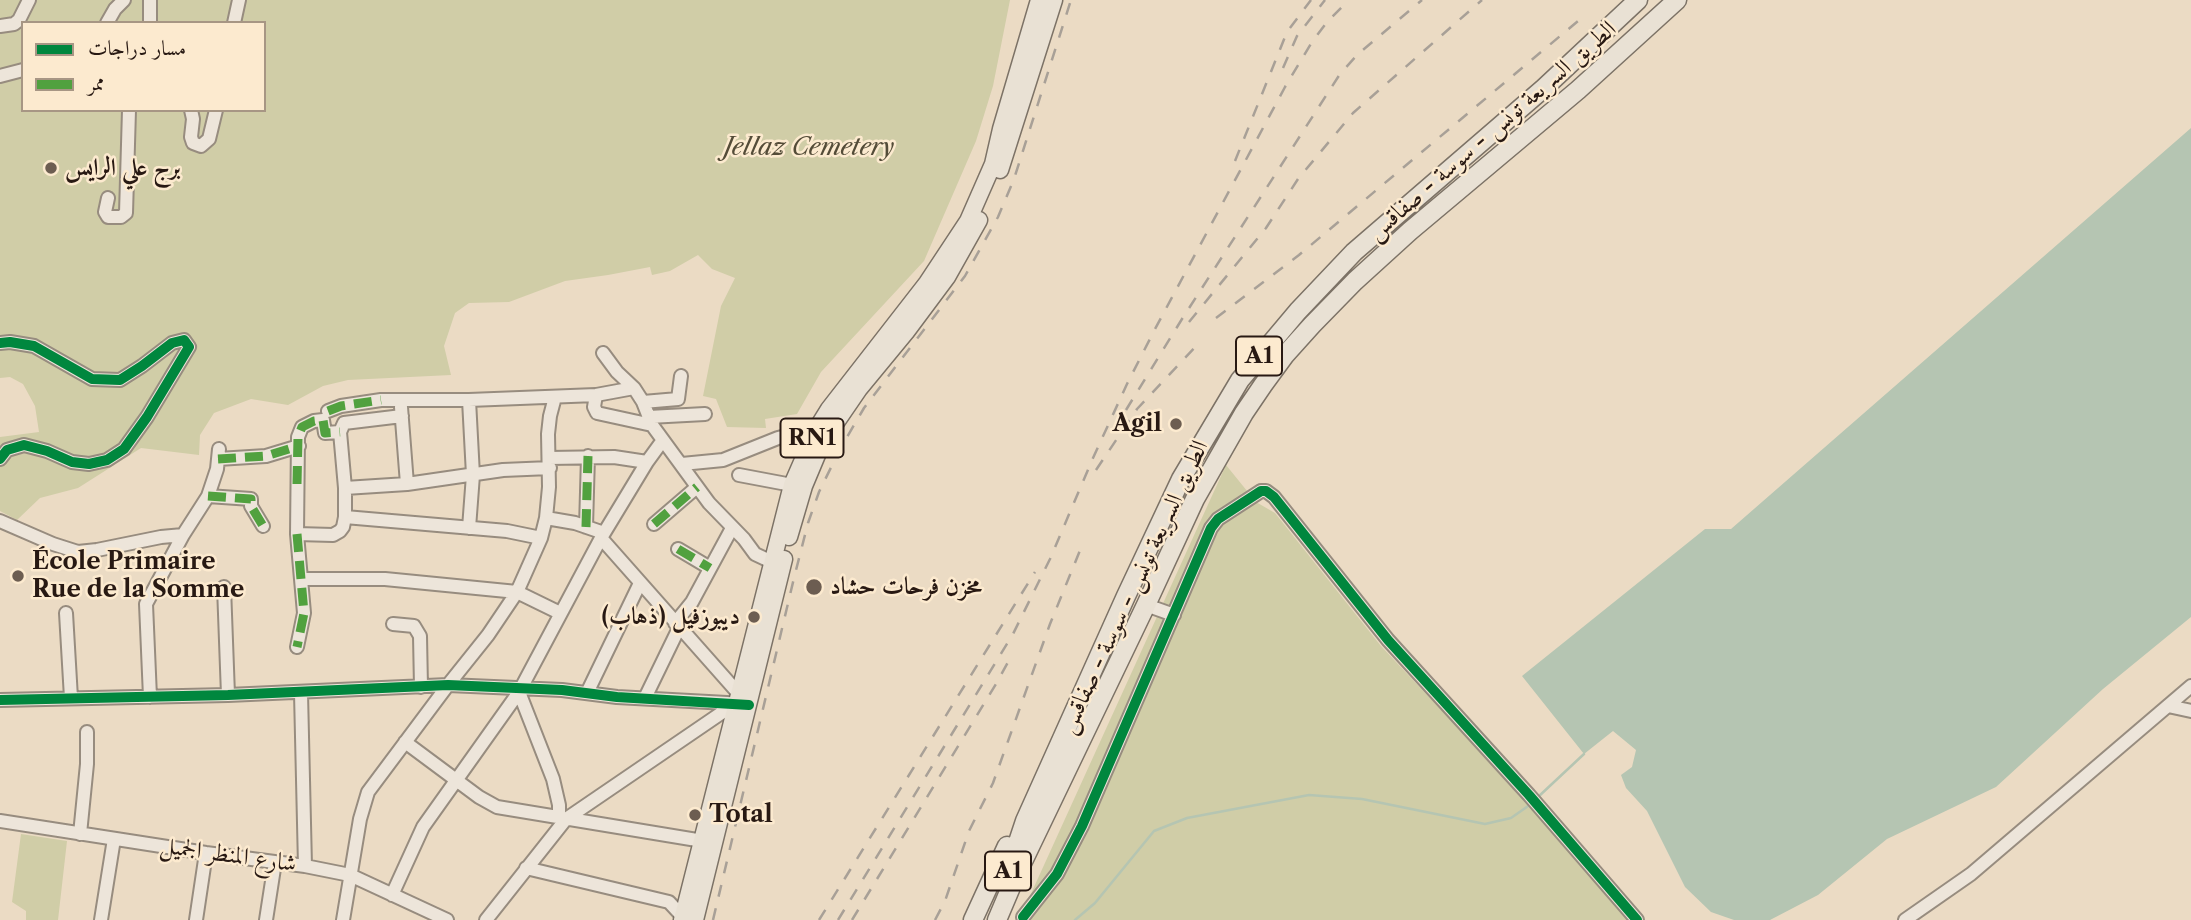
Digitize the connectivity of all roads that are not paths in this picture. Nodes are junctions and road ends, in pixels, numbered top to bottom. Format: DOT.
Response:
graph roads {
  1 [pos="29,0"];
  2 [pos="124,0"];
  3 [pos="150,0"];
  4 [pos="239,0"];
  5 [pos="1029,0"];
  6 [pos="1039,0"];
  7 [pos="1054,0"];
  8 [pos="1638,0"];
  9 [pos="1677,0"];
  10 [pos="108,21"];
  11 [pos="150,21"];
  12 [pos="234,21"];
  13 [pos="0,26"];
  14 [pos="1026,50"];
  15 [pos="21,70"];
  16 [pos="0,75"];
  17 [pos="129,112"];
  18 [pos="191,112"];
  19 [pos="216,112"];
  20 [pos="108,198"];
  21 [pos="0,343"];
  22 [pos="603,353"];
  23 [pos="681,376"];
  24 [pos="634,388"];
  25 [pos="596,395"];
  26 [pos="555,397"];
  27 [pos="400,400"];
  28 [pos="469,400"];
  29 [pos="643,402"];
  30 [pos="328,411"];
  31 [pos="705,414"];
  32 [pos="402,416"];
  33 [pos="651,421"];
  34 [pos="340,432"];
  35 [pos="802,432"];
  36 [pos="663,440"];
  37 [pos="299,446"];
  38 [pos="588,456"];
  39 [pos="0,459"];
  40 [pos="647,462"];
  41 [pos="549,463"];
  42 [pos="681,464"];
  43 [pos="473,475"];
  44 [pos="739,475"];
  45 [pos="407,484"];
  46 [pos="792,485"];
  47 [pos="697,487"];
  48 [pos="345,488"];
  49 [pos="208,496"];
  50 [pos="345,517"];
  51 [pos="546,519"];
  52 [pos="0,520"];
  53 [pos="654,524"];
  54 [pos="263,526"];
  55 [pos="586,527"];
  56 [pos="469,528"];
  57 [pos="732,528"];
  58 [pos="297,534"];
  59 [pos="183,535"];
  60 [pos="603,536"];
  61 [pos="541,538"];
  62 [pos="677,549"];
  63 [pos="772,562"];
  64 [pos="710,568"];
  65 [pos="301,579"];
  66 [pos="640,583"];
  67 [pos="224,587"];
  68 [pos="517,592"];
  69 [pos="1146,605"];
  70 [pos="66,613"];
  71 [pos="560,613"];
  72 [pos="1174,615"];
  73 [pos="393,624"];
  74 [pos="677,625"];
  75 [pos="297,646"];
  76 [pos="447,685"];
  77 [pos="2191,686"];
  78 [pos="421,687"];
  79 [pos="519,691"];
  80 [pos="587,692"];
  81 [pos="301,693"];
  82 [pos="228,695"];
  83 [pos="150,697"];
  84 [pos="71,698"];
  85 [pos="645,698"];
  86 [pos="0,700"];
  87 [pos="741,700"];
  88 [pos="2168,706"];
  89 [pos="2191,711"];
  90 [pos="88,732"];
  91 [pos="405,742"];
  92 [pos="457,779"];
  93 [pos="563,818"];
  94 [pos="0,821"];
  95 [pos="1031,827"];
  96 [pos="80,834"];
  97 [pos="114,839"];
  98 [pos="703,841"];
  99 [pos="206,853"];
  100 [pos="275,862"];
  101 [pos="305,866"];
  102 [pos="526,868"];
  103 [pos="350,875"];
  104 [pos="392,895"];
  105 [pos="687,919"];
  106 [pos="1016,919"];
  107 [pos="102,920"];
  108 [pos="196,920"];
  109 [pos="266,920"];
  110 [pos="343,920"];
  111 [pos="447,920"];
  112 [pos="486,920"];
  113 [pos="973,920"];
  114 [pos="986,920"];
  115 [pos="997,920"];
  116 [pos="1637,920"];
  117 [pos="1905,920"];
  1 -- 13 [label="street"];
  2 -- 10 [label="street"];
  3 -- 11 [label="street"];
  4 -- 12 [label="street"];
  5 -- 14 [label="main road"];
  6 -- 14 [label="main road, RN1"];
  7 -- 87 [label="main road, RN1"];
  8 -- 95 [label="highway, الطريق السريعة تونس - سوسة - صفاقس / A1"];
  9 -- 69 [label="highway, A1"];
  14 -- 46 [label="main road, RN1"];
  15 -- 16 [label="street"];
  17 -- 20 [label="street"];
  18 -- 19 [label="street"];
  21 -- 39 [label="street"];
  22 -- 24 [label="street"];
  23 -- 29 [label="street"];
  24 -- 25 [label="street"];
  24 -- 29 [label="street"];
  25 -- 26 [label="street"];
  25 -- 33 [label="street"];
  26 -- 28 [label="street"];
  26 -- 41 [label="street"];
  27 -- 28 [label="street"];
  27 -- 30 [label="street"];
  27 -- 32 [label="street"];
  28 -- 43 [label="street"];
  29 -- 33 [label="street"];
  31 -- 33 [label="street"];
  32 -- 34 [label="street"];
  32 -- 45 [label="street"];
  33 -- 36 [label="street"];
  34 -- 37 [label="street"];
  34 -- 48 [label="street"];
  35 -- 42 [label="street"];
  36 -- 40 [label="street"];
  36 -- 42 [label="street"];
  37 -- 49 [label="street"];
  37 -- 58 [label="street"];
  38 -- 40 [label="street"];
  38 -- 41 [label="street"];
  38 -- 55 [label="street"];
  40 -- 60 [label="street"];
  41 -- 43 [label="street"];
  41 -- 51 [label="street"];
  42 -- 47 [label="street"];
  43 -- 45 [label="street"];
  43 -- 56 [label="street"];
  44 -- 46 [label="street"];
  45 -- 48 [label="street"];
  46 -- 63 [label="main road, RN1"];
  47 -- 53 [label="street"];
  47 -- 57 [label="street"];
  48 -- 50 [label="street"];
  49 -- 54 [label="street"];
  49 -- 59 [label="street"];
  50 -- 56 [label="street"];
  50 -- 58 [label="street"];
  51 -- 55 [label="street"];
  51 -- 61 [label="street"];
  52 -- 59 [label="street"];
  55 -- 60 [label="street"];
  56 -- 61 [label="street"];
  57 -- 63 [label="street"];
  57 -- 64 [label="street"];
  58 -- 65 [label="street"];
  59 -- 83 [label="street"];
  60 -- 66 [label="street"];
  60 -- 71 [label="street"];
  61 -- 68 [label="street"];
  62 -- 64 [label="street"];
  63 -- 87 [label="main road, RN1"];
  64 -- 74 [label="street"];
  65 -- 68 [label="street"];
  65 -- 75 [label="street"];
  66 -- 74 [label="street"];
  66 -- 80 [label="street"];
  67 -- 82 [label="street"];
  68 -- 71 [label="street"];
  68 -- 76 [label="street"];
  69 -- 72 [label="street"];
  69 -- 95 [label="highway, A1"];
  70 -- 84 [label="street"];
  71 -- 79 [label="street"];
  72 -- 106 [label="street"];
  72 -- 116 [label="street"];
  73 -- 78 [label="street"];
  74 -- 85 [label="street"];
  74 -- 87 [label="street"];
  76 -- 78 [label="street"];
  76 -- 79 [label="street"];
  76 -- 91 [label="street"];
  77 -- 88 [label="street"];
  78 -- 81 [label="street"];
  79 -- 80 [label="street"];
  79 -- 92 [label="street"];
  79 -- 93 [label="street"];
  80 -- 85 [label="street"];
  81 -- 82 [label="street"];
  81 -- 101 [label="street"];
  82 -- 83 [label="street"];
  83 -- 84 [label="street"];
  84 -- 86 [label="street"];
  85 -- 87 [label="street"];
  87 -- 93 [label="street"];
  87 -- 98 [label="main road, RN1"];
  87 -- 105 [label="main road, RN1"];
  88 -- 89 [label="street"];
  88 -- 117 [label="street"];
  90 -- 96 [label="street"];
  91 -- 92 [label="street"];
  91 -- 103 [label="street"];
  92 -- 93 [label="street"];
  92 -- 104 [label="street"];
  93 -- 98 [label="street"];
  93 -- 102 [label="street"];
  94 -- 96 [label="street, شارع المنظر الجميل"];
  95 -- 106 [label="highway"];
  95 -- 113 [label="highway"];
  95 -- 114 [label="highway, الطريق السريعة تونس - سوسة - صفاقس / A1"];
  95 -- 115 [label="highway, الطريق السريعة تونس - سوسة - صفاقس / A1"];
  96 -- 97 [label="street, شارع المنظر الجميل"];
  97 -- 99 [label="street, شارع المنظر الجميل"];
  97 -- 107 [label="street"];
  98 -- 105 [label="main road, RN1"];
  99 -- 100 [label="street, شارع المنظر الجميل"];
  99 -- 108 [label="street"];
  100 -- 101 [label="street, شارع المنظر الجميل"];
  100 -- 109 [label="street"];
  101 -- 103 [label="street, شارع المنظر الجميل"];
  102 -- 105 [label="street"];
  102 -- 112 [label="street"];
  103 -- 104 [label="street, شارع المنظر الجميل"];
  103 -- 110 [label="street"];
  104 -- 111 [label="street, شارع المنظر الجميل"];
}
